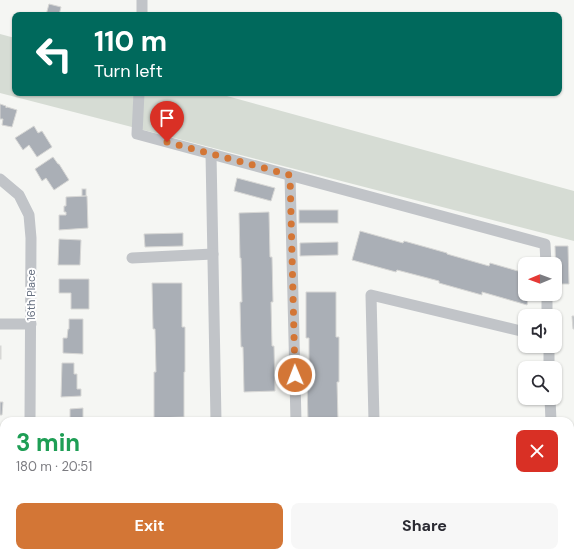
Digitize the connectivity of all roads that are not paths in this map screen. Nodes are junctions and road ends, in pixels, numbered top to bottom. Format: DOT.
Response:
graph roads {
  1 [pos="142,0"];
  2 [pos="142,12"];
  3 [pos="139,96"];
  4 [pos="211,154"];
  5 [pos="290,175"];
  6 [pos="0,179"];
  7 [pos="213,254"];
  8 [pos="546,257"];
  9 [pos="132,258"];
  10 [pos="0,324"];
  11 [pos="31,324"];
  12 [pos="518,330"];
  13 [pos="550,405"];
  14 [pos="30,417"];
  15 [pos="216,417"];
  16 [pos="296,417"];
  17 [pos="374,417"];
  18 [pos="551,417"];
  1 -- 2 [label="street"];
  3 -- 4 [label="street"];
  4 -- 5 [label="street"];
  4 -- 7 [label="street"];
  5 -- 8 [label="street"];
  5 -- 16 [label="street"];
  6 -- 11 [label="street, 16th Place"];
  7 -- 9 [label="street"];
  7 -- 15 [label="street"];
  10 -- 11 [label="street"];
  11 -- 14 [label="street, 16th Place"];
  12 -- 17 [label="street"];
  13 -- 18 [label="street"];
}
